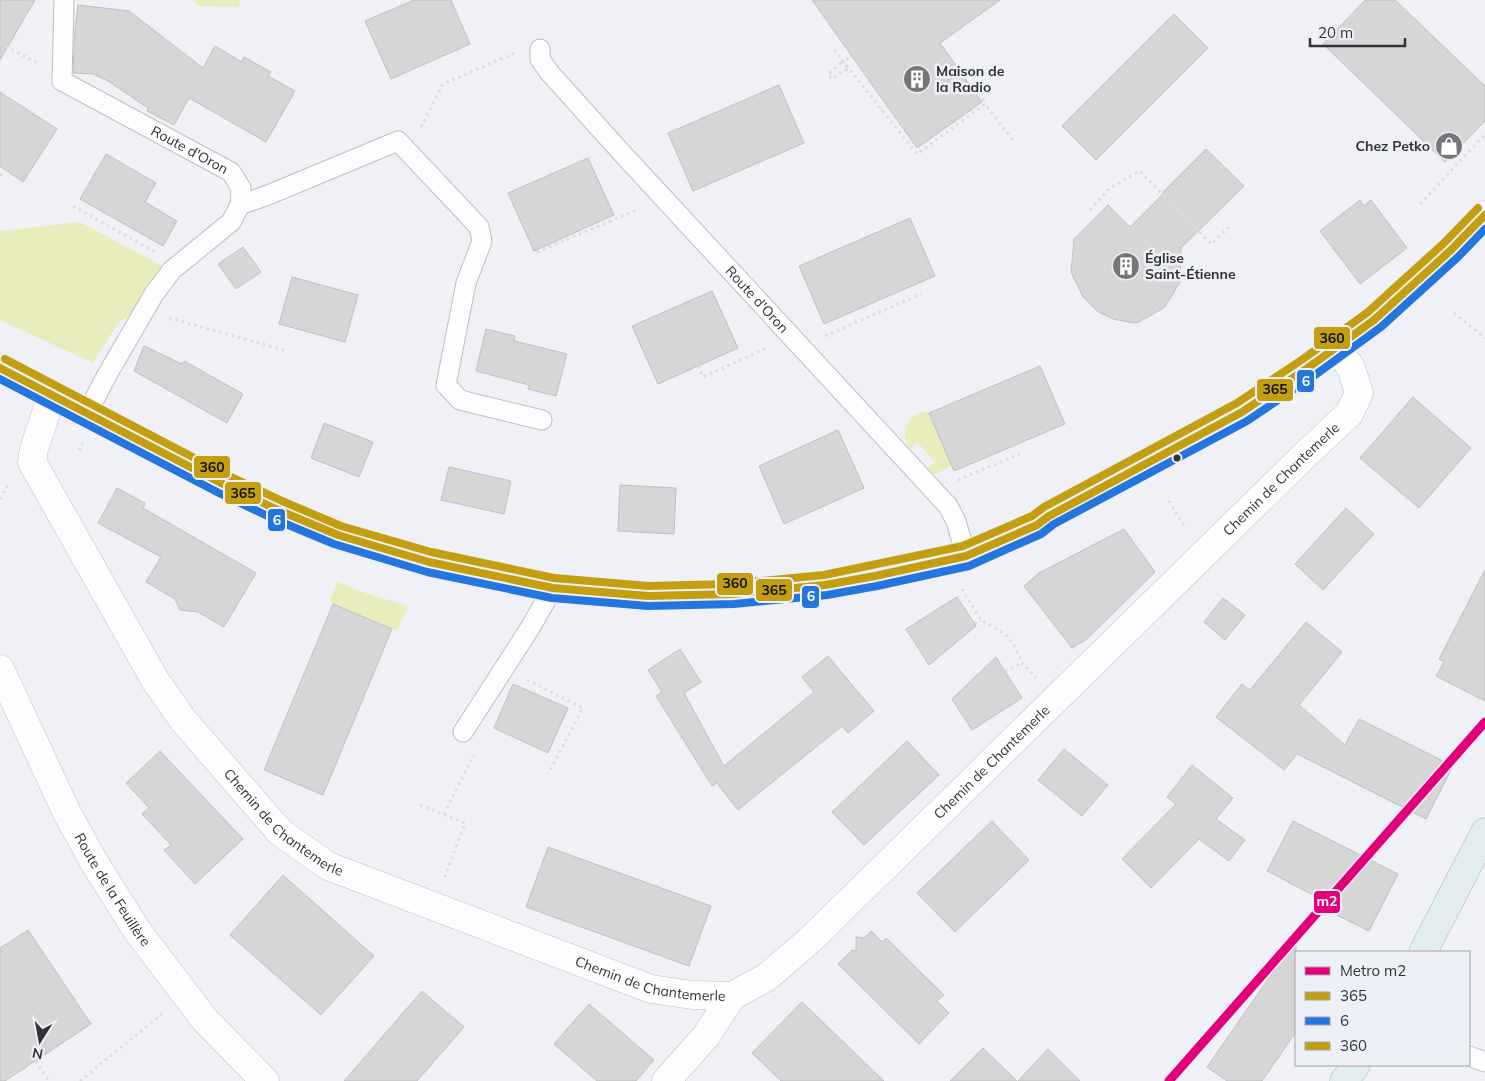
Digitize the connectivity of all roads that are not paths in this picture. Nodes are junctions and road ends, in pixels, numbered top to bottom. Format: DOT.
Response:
graph roads {
  1 [pos="64,0"];
  2 [pos="540,49"];
  3 [pos="240,204"];
  4 [pos="1485,214"];
  5 [pos="1337,347"];
  6 [pos="0,368"];
  7 [pos="52,395"];
  8 [pos="87,413"];
  9 [pos="542,420"];
  10 [pos="966,556"];
  11 [pos="553,588"];
  12 [pos="0,669"];
  13 [pos="463,732"];
  14 [pos="1485,832"];
  15 [pos="1424,951"];
  16 [pos="732,996"];
  17 [pos="1470,1056"];
  18 [pos="1485,1062"];
  19 [pos="1355,1066"];
  20 [pos="265,1081"];
  21 [pos="666,1081"];
  22 [pos="1344,1081"];
  1 -- 3 [label="lane, Route d'Oron"];
  2 -- 10 [label="lane, Route d'Oron"];
  3 -- 8 [label="lane"];
  3 -- 9 [label="lane"];
  4 -- 5 [label="street"];
  5 -- 10 [label="street"];
  5 -- 16 [label="street, Chemin de Chantemerle"];
  6 -- 7 [label="street"];
  7 -- 8 [label="street"];
  7 -- 16 [label="street, Chemin de Chantemerle"];
  8 -- 11 [label="street"];
  10 -- 11 [label="street"];
  11 -- 13 [label="lane"];
  12 -- 20 [label="street, Route de la Feuillère"];
  14 -- 15 [label="main road"];
  16 -- 21 [label="street"];
  17 -- 18 [label="lane"];
  19 -- 22 [label="main road"];
}
